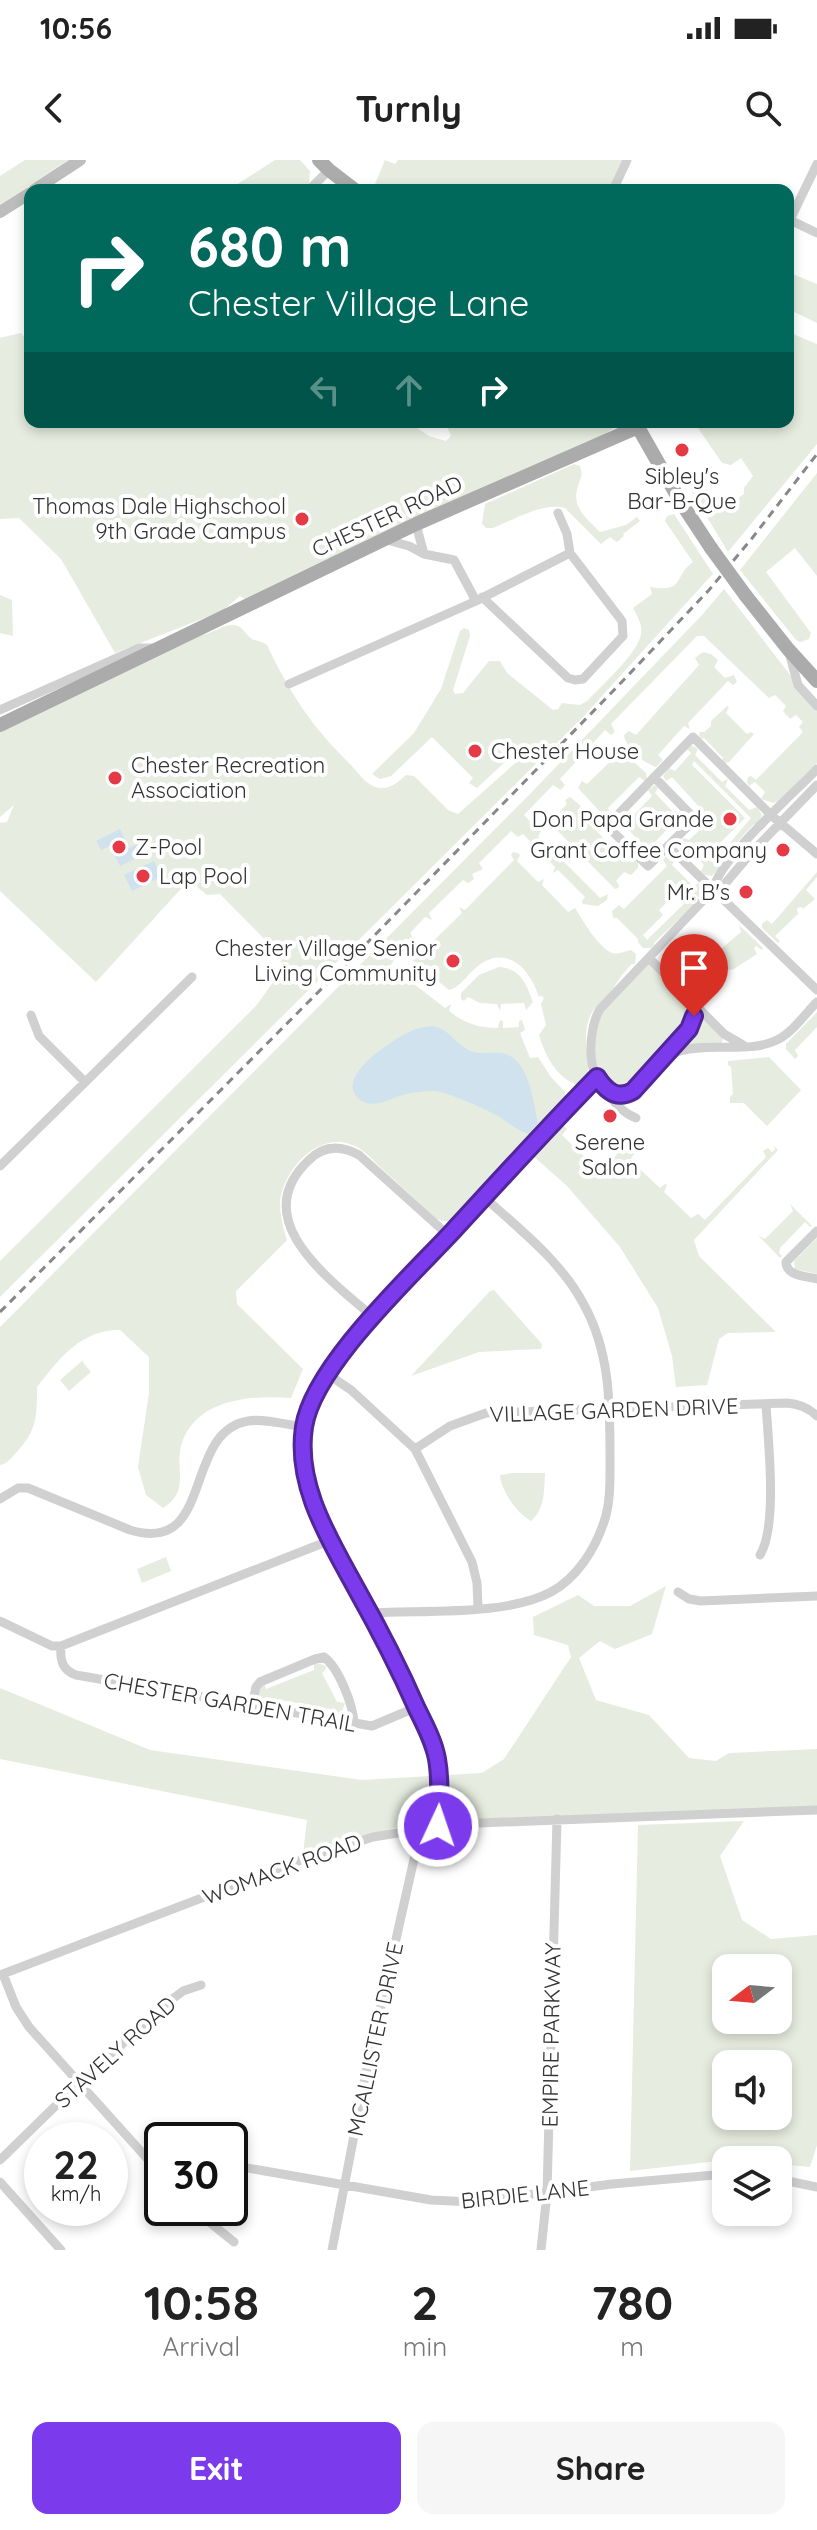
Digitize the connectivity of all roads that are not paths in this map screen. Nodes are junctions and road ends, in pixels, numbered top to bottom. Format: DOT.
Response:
graph roads {
  1 [pos="80,160"];
  2 [pos="627,160"];
  3 [pos="817,164"];
  4 [pos="324,165"];
  5 [pos="43,184"];
  6 [pos="313,184"];
  7 [pos="348,184"];
  8 [pos="616,184"];
  9 [pos="24,196"];
  10 [pos="0,212"];
  11 [pos="794,212"];
  12 [pos="794,224"];
  13 [pos="817,233"];
  14 [pos="630,428"];
  15 [pos="641,428"];
  16 [pos="558,513"];
  17 [pos="416,524"];
  18 [pos="387,540"];
  19 [pos="570,553"];
  20 [pos="424,554"];
  21 [pos="479,599"];
  22 [pos="156,649"];
  23 [pos="788,649"];
  24 [pos="817,681"];
  25 [pos="289,684"];
  26 [pos="817,706"];
  27 [pos="0,710"];
  28 [pos="0,725"];
  29 [pos="817,769"];
  30 [pos="654,777"];
  31 [pos="817,785"];
  32 [pos="775,818"];
  33 [pos="668,846"];
  34 [pos="817,854"];
  35 [pos="713,890"];
  36 [pos="649,958"];
  37 [pos="192,977"];
  38 [pos="817,990"];
  39 [pos="685,994"];
  40 [pos="817,1002"];
  41 [pos="31,1015"];
  42 [pos="746,1046"];
  43 [pos="662,1061"];
  44 [pos="597,1077"];
  45 [pos="85,1082"];
  46 [pos="605,1088"];
  47 [pos="633,1091"];
  48 [pos="0,1166"];
  49 [pos="484,1197"];
  50 [pos="817,1231"];
  51 [pos="448,1235"];
  52 [pos="817,1279"];
  53 [pos="373,1317"];
  54 [pos="326,1373"];
  55 [pos="766,1404"];
  56 [pos="610,1409"];
  57 [pos="817,1416"];
  58 [pos="304,1427"];
  59 [pos="415,1449"];
  60 [pos="0,1499"];
  61 [pos="331,1540"];
  62 [pos="760,1555"];
  63 [pos="678,1592"];
  64 [pos="817,1596"];
  65 [pos="478,1608"];
  66 [pos="372,1613"];
  67 [pos="0,1621"];
  68 [pos="61,1646"];
  69 [pos="252,1705"];
  70 [pos="417,1707"];
  71 [pos="354,1723"];
  72 [pos="817,1810"];
  73 [pos="557,1819"];
  74 [pos="438,1826"];
  75 [pos="421,1828"];
  76 [pos="2,1974"];
  77 [pos="201,1985"];
  78 [pos="80,2082"];
  79 [pos="144,2155"];
  80 [pos="0,2160"];
  81 [pos="248,2168"];
  82 [pos="712,2175"];
  83 [pos="0,2182"];
  84 [pos="792,2182"];
  85 [pos="345,2184"];
  86 [pos="817,2187"];
  87 [pos="547,2193"];
  88 [pos="214,2226"];
  89 [pos="234,2242"];
  90 [pos="58,2249"];
  91 [pos="332,2250"];
  92 [pos="541,2250"];
  1 -- 5 [label="street"];
  2 -- 8 [label="street"];
  3 -- 11 [label="street"];
  4 -- 6 [label="street"];
  4 -- 7 [label="main road"];
  9 -- 10 [label="street"];
  12 -- 13 [label="street"];
  14 -- 17 [label="main road, CHESTER ROAD"];
  15 -- 23 [label="main road, bridge"];
  16 -- 19 [label="street"];
  17 -- 18 [label="main road, CHESTER ROAD"];
  17 -- 20 [label="street"];
  18 -- 20 [label="street"];
  18 -- 22 [label="main road, CHESTER ROAD"];
  19 -- 21 [label="street"];
  19 -- 21 [label="street"];
  20 -- 21 [label="street"];
  21 -- 25 [label="street"];
  22 -- 27 [label="street, CHESTER ROAD"];
  22 -- 28 [label="main road, CHESTER ROAD"];
  23 -- 24 [label="main road"];
  23 -- 26 [label="street"];
  29 -- 32 [label="street"];
  30 -- 32 [label="street"];
  30 -- 33 [label="street"];
  30 -- 33 [label="street"];
  31 -- 32 [label="street"];
  32 -- 34 [label="street"];
  32 -- 35 [label="street"];
  33 -- 35 [label="street"];
  35 -- 36 [label="street"];
  35 -- 38 [label="street"];
  36 -- 39 [label="street"];
  36 -- 44 [label="street"];
  37 -- 45 [label="street"];
  39 -- 42 [label="street"];
  39 -- 43 [label="street"];
  40 -- 42 [label="street"];
  41 -- 45 [label="street"];
  42 -- 43 [label="street"];
  43 -- 47 [label="street"];
  44 -- 46 [label="street"];
  44 -- 49 [label="street"];
  45 -- 48 [label="street"];
  46 -- 47 [label="street"];
  46 -- 47 [label="street"];
  49 -- 51 [label="street"];
  49 -- 56 [label="street"];
  50 -- 52 [label="street"];
  51 -- 53 [label="street"];
  51 -- 53 [label="street"];
  53 -- 54 [label="street"];
  54 -- 58 [label="street"];
  54 -- 59 [label="street"];
  55 -- 56 [label="street, VILLAGE GARDEN DRIVE"];
  55 -- 57 [label="street, VILLAGE GARDEN DRIVE"];
  55 -- 62 [label="street"];
  56 -- 59 [label="street, VILLAGE GARDEN DRIVE"];
  56 -- 65 [label="street"];
  58 -- 60 [label="street"];
  58 -- 61 [label="street"];
  59 -- 65 [label="street"];
  61 -- 66 [label="street"];
  61 -- 68 [label="street"];
  63 -- 64 [label="street"];
  65 -- 66 [label="street"];
  66 -- 70 [label="street"];
  67 -- 68 [label="street"];
  68 -- 69 [label="street, CHESTER GARDEN TRAIL"];
  69 -- 71 [label="street, CHESTER GARDEN TRAIL"];
  69 -- 71 [label="street"];
  70 -- 71 [label="street, CHESTER GARDEN TRAIL"];
  70 -- 74 [label="street"];
  72 -- 73 [label="street, WOMACK ROAD"];
  73 -- 74 [label="street, WOMACK ROAD"];
  73 -- 87 [label="street, EMPIRE PARKWAY"];
  74 -- 75 [label="street, WOMACK ROAD"];
  75 -- 76 [label="street, WOMACK ROAD"];
  75 -- 85 [label="street, MCALLISTER DRIVE"];
  76 -- 78 [label="street"];
  77 -- 78 [label="street, STAVELY ROAD"];
  78 -- 79 [label="street"];
  78 -- 80 [label="street, STAVELY ROAD"];
  81 -- 85 [label="street, BIRDIE LANE"];
  82 -- 87 [label="street, BIRDIE LANE"];
  83 -- 90 [label="street"];
  84 -- 86 [label="street"];
  85 -- 87 [label="street, BIRDIE LANE"];
  85 -- 91 [label="street, MCALLISTER DRIVE"];
  87 -- 92 [label="street, EMPIRE PARKWAY"];
  88 -- 89 [label="street"];
}
